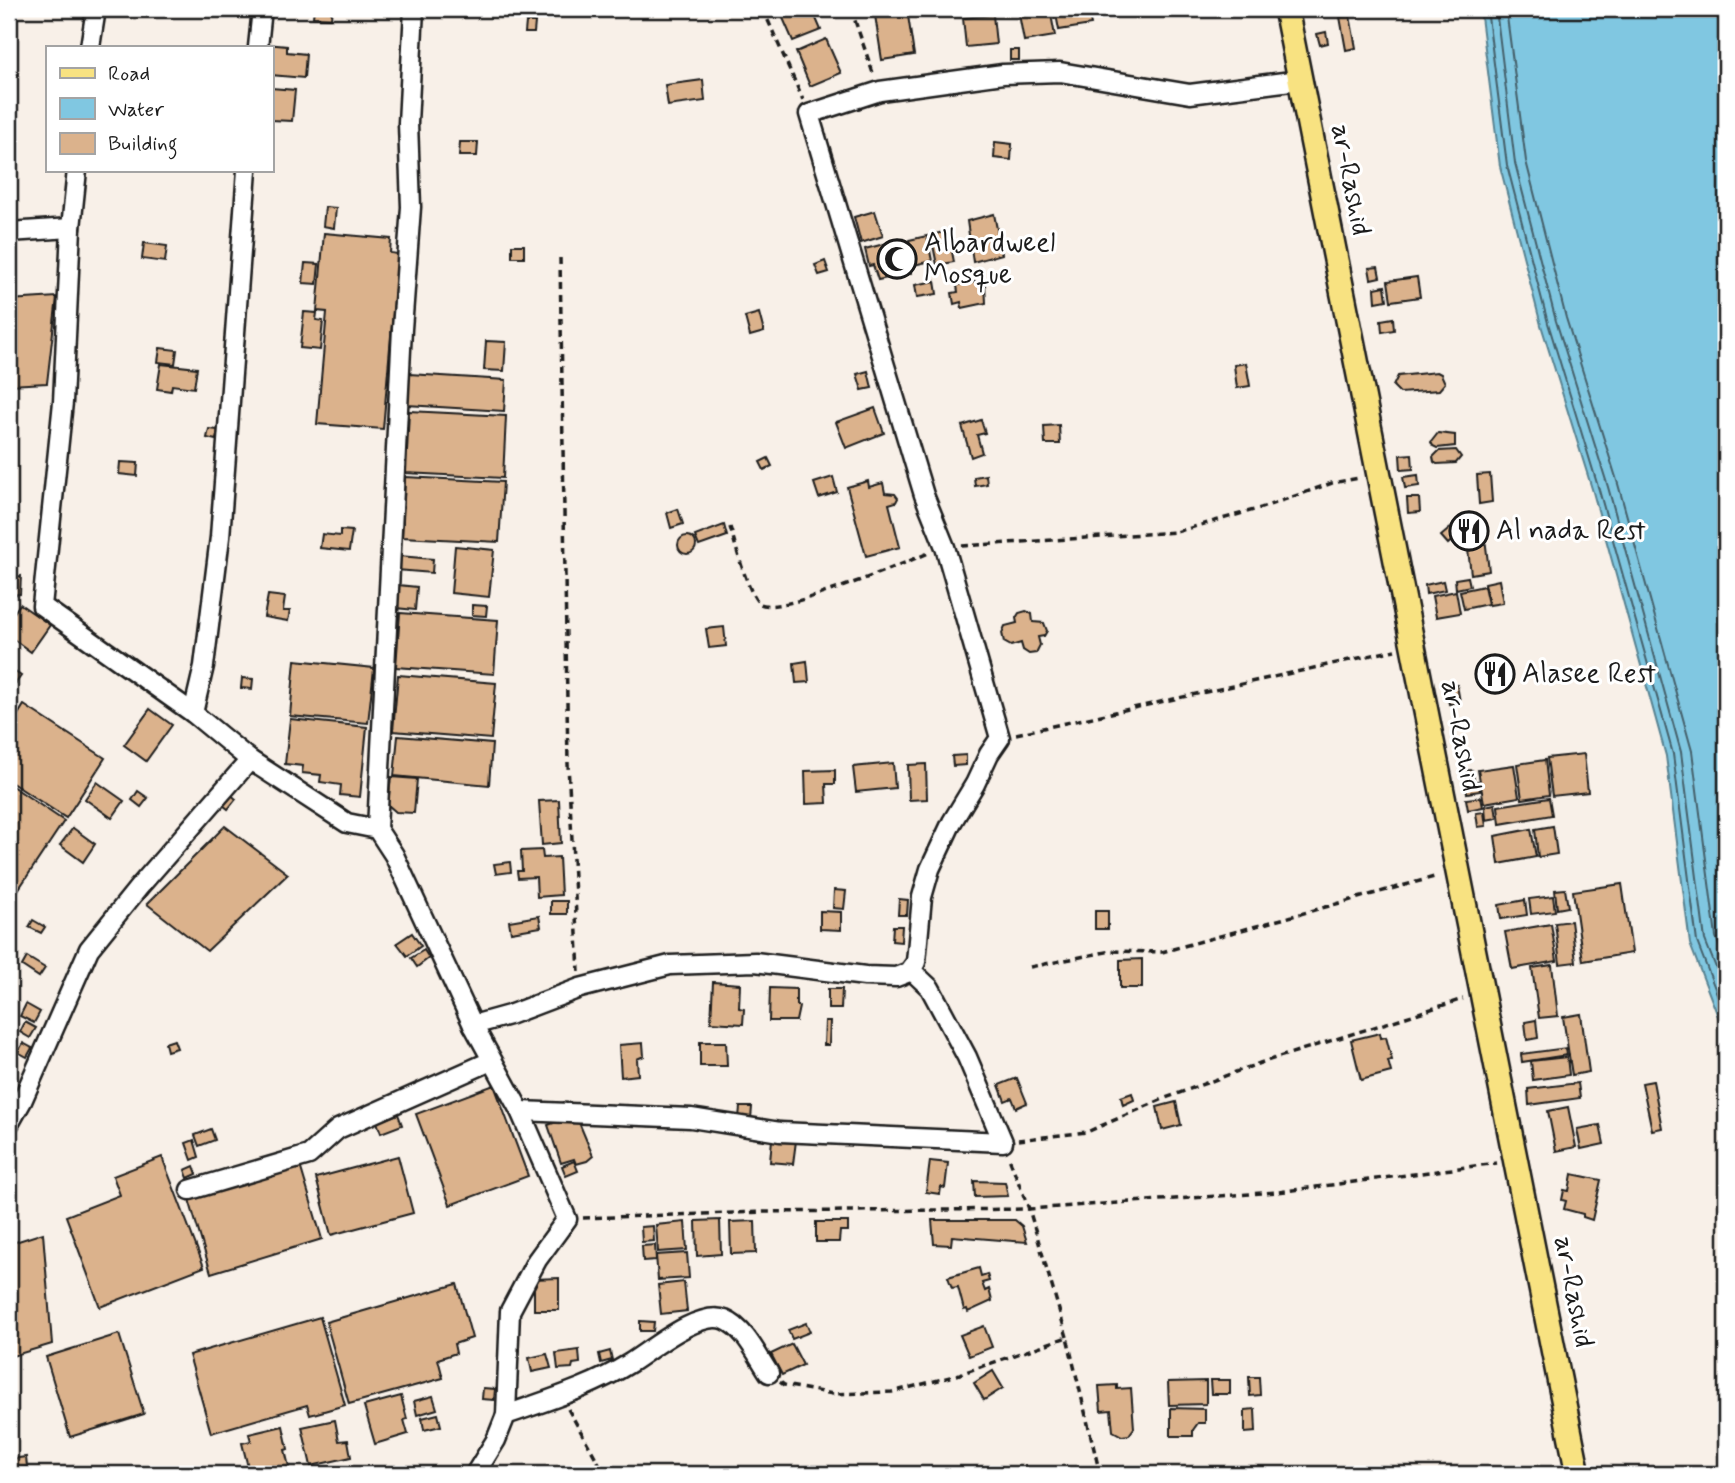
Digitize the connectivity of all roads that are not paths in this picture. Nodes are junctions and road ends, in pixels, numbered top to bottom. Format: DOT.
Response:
graph roads {
  1 [pos="96,9"];
  2 [pos="262,9"];
  3 [pos="414,9"];
  4 [pos="1286,9"];
  5 [pos="90,46"];
  6 [pos="258,46"];
  7 [pos="1299,80"];
  8 [pos="77,172"];
  9 [pos="247,172"];
  10 [pos="71,228"];
  11 [pos="9,232"];
  12 [pos="193,713"];
  13 [pos="250,760"];
  14 [pos="377,828"];
  15 [pos="911,970"];
  16 [pos="473,1025"];
  17 [pos="491,1061"];
  18 [pos="520,1111"];
  19 [pos="9,1124"];
  20 [pos="191,1190"];
  21 [pos="769,1373"];
  22 [pos="506,1415"];
  23 [pos="475,1474"];
  24 [pos="1578,1474"];
  1 -- 5 [label="street"];
  2 -- 6 [label="street"];
  3 -- 14 [label="street"];
  4 -- 7 [label="main road, ar-Rashid"];
  7 -- 15 [label="street"];
  7 -- 24 [label="main road, ar-Rashid"];
  8 -- 10 [label="street"];
  9 -- 12 [label="street"];
  10 -- 11 [label="street"];
  10 -- 12 [label="street"];
  12 -- 13 [label="street"];
  13 -- 14 [label="street"];
  13 -- 19 [label="street"];
  14 -- 16 [label="street"];
  15 -- 16 [label="street"];
  15 -- 18 [label="street"];
  16 -- 17 [label="street"];
  17 -- 18 [label="street"];
  17 -- 20 [label="street"];
  18 -- 22 [label="street"];
  21 -- 22 [label="street"];
  22 -- 23 [label="street"];
}
